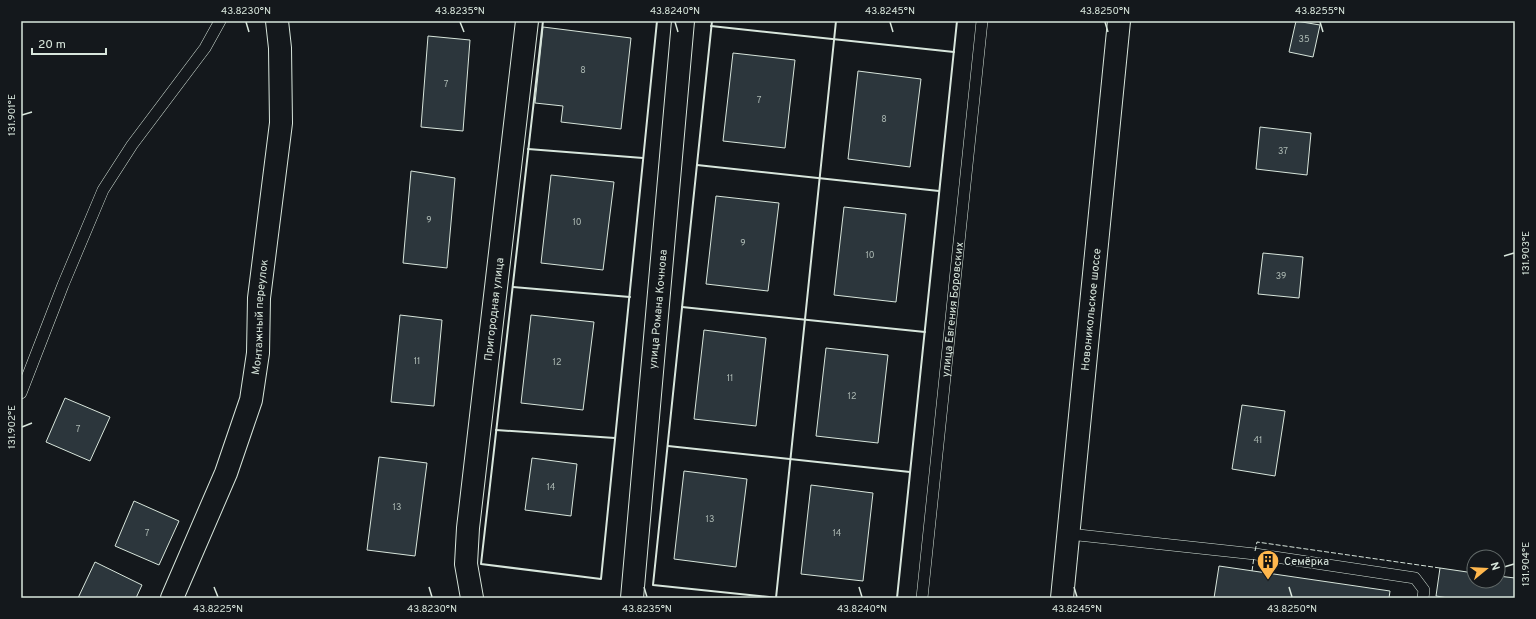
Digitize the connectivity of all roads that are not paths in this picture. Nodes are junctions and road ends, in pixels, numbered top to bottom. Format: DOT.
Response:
graph roads {
  1 [pos="220,21"];
  2 [pos="277,21"];
  3 [pos="527,21"];
  4 [pos="683,21"];
  5 [pos="982,21"];
  6 [pos="1119,21"];
  7 [pos="21,393"];
  8 [pos="1069,534"];
  9 [pos="472,597"];
  10 [pos="172,598"];
  11 [pos="632,598"];
  12 [pos="922,598"];
  13 [pos="1062,598"];
  14 [pos="1423,598"];
  1 -- 7 [label="lane"];
  2 -- 10 [label="main road, Монтажный переулок"];
  3 -- 9 [label="main road, Пригородная улица"];
  4 -- 11 [label="main road, улица Романа Кочнова"];
  5 -- 12 [label="lane, улица Евгения Боровских"];
  6 -- 8 [label="main road, Новоникольское шоссе"];
  8 -- 13 [label="main road, Новоникольское шоссе"];
  8 -- 14 [label="lane"];
}
